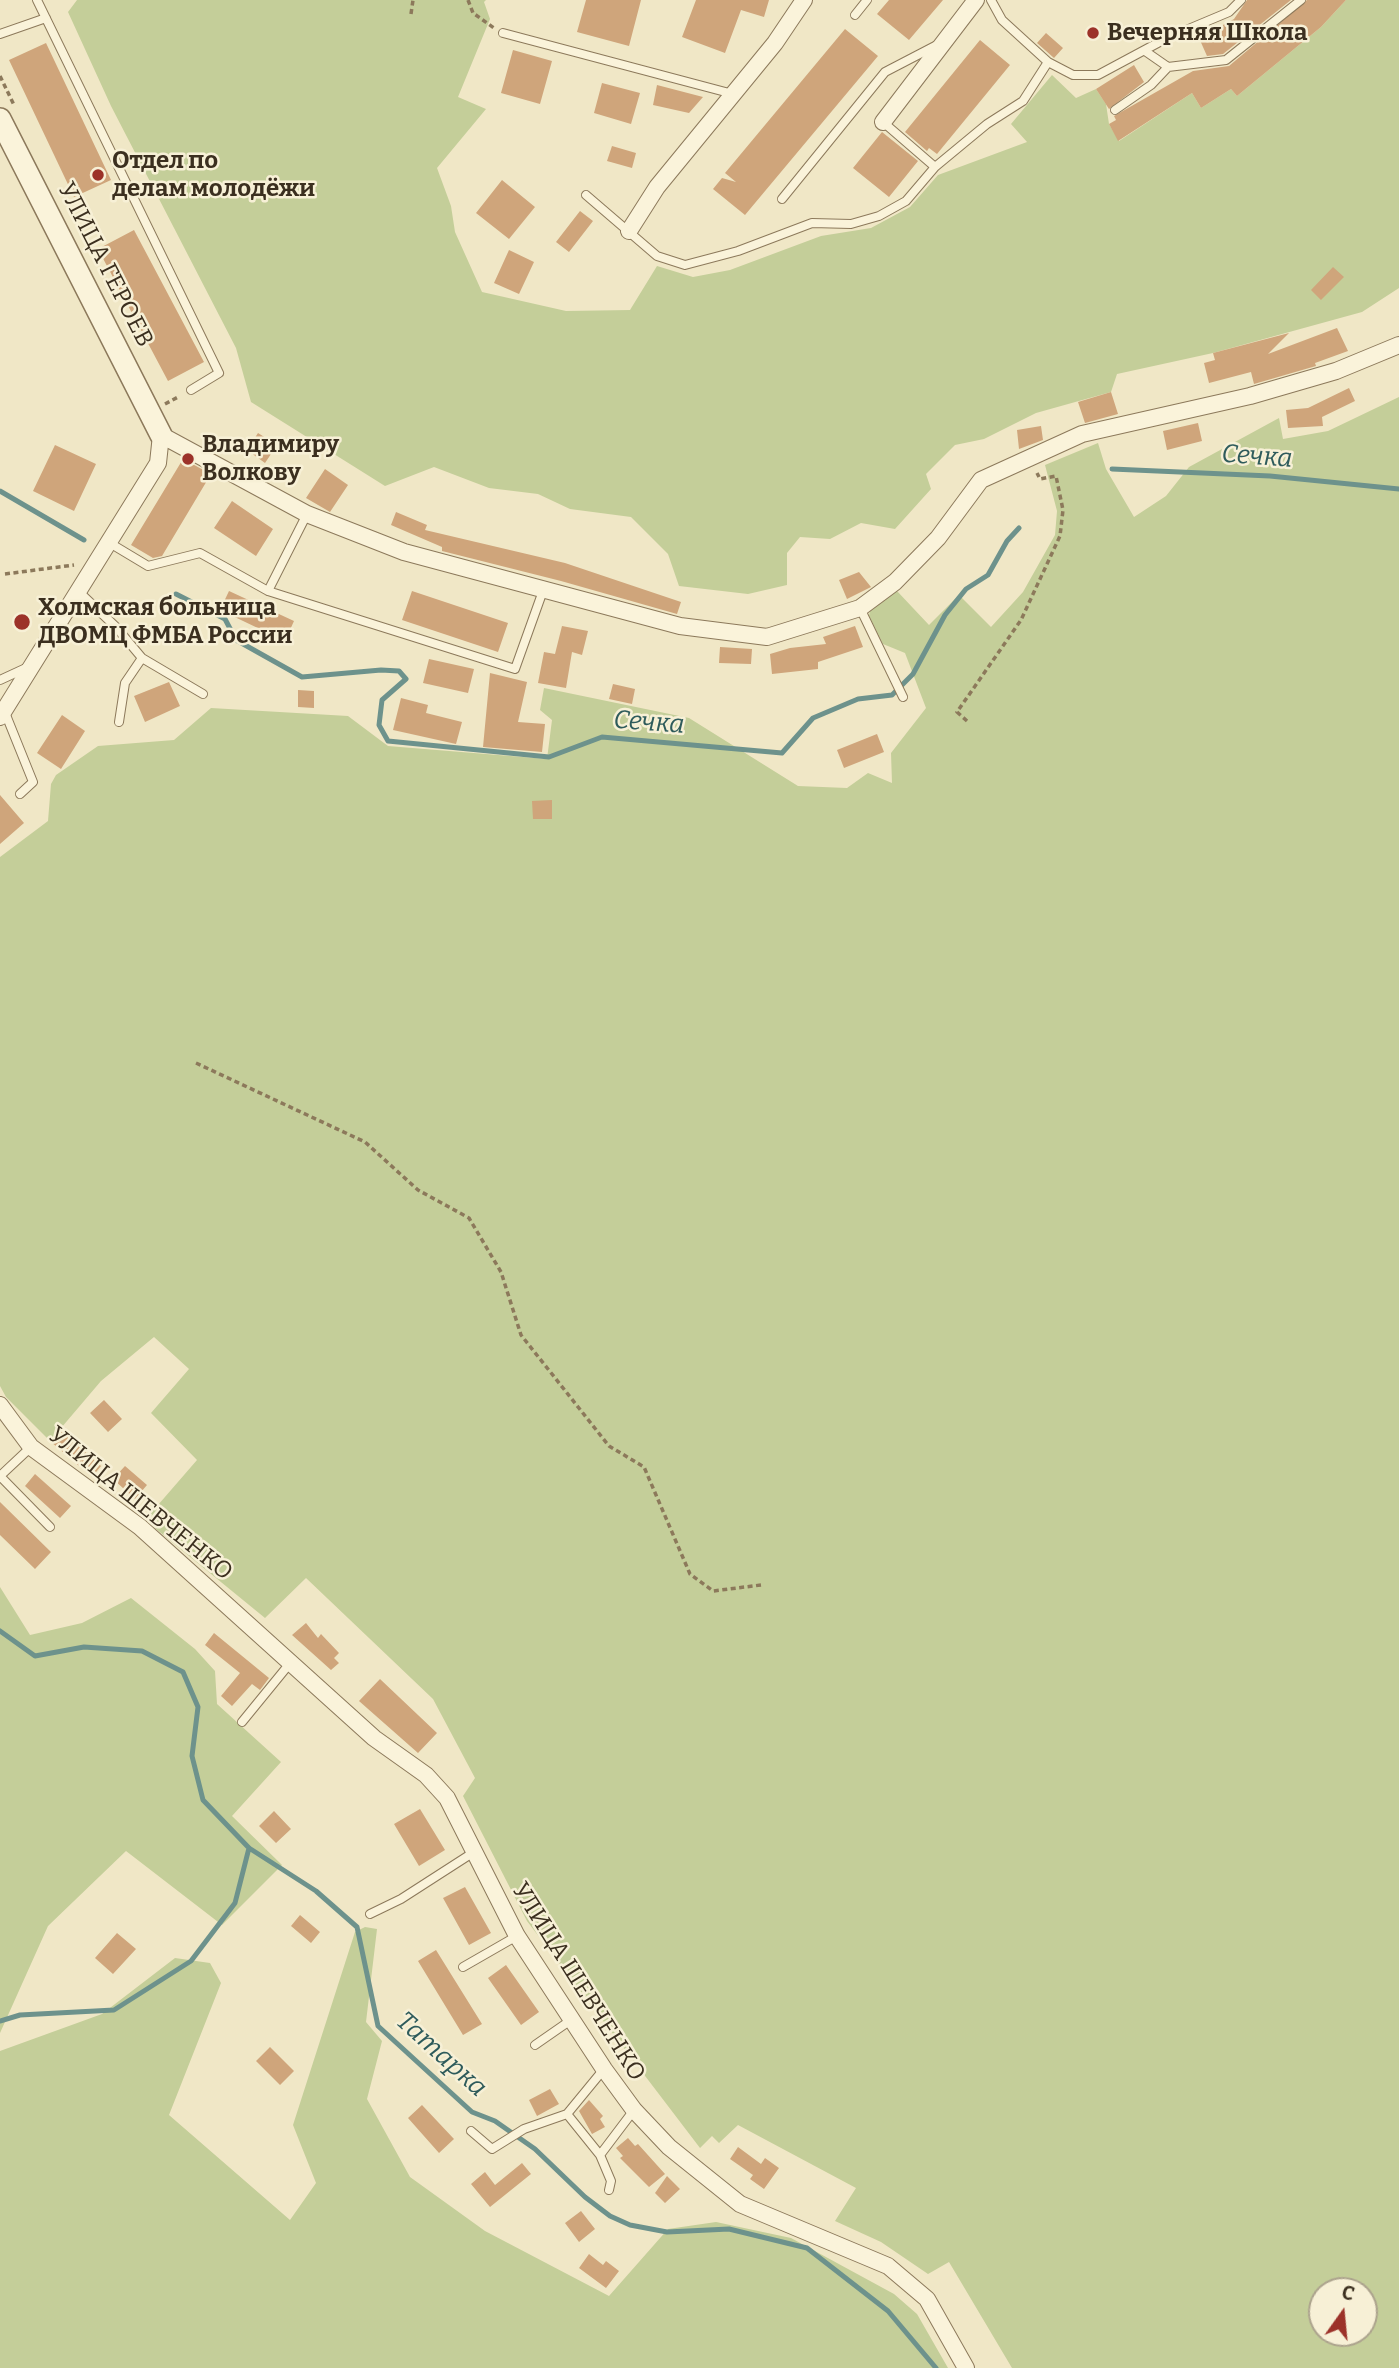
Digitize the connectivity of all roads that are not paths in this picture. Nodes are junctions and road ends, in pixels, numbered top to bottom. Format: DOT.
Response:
graph roads {
  1 [pos="37,0"];
  2 [pos="804,0"];
  3 [pos="867,0"];
  4 [pos="976,0"];
  5 [pos="991,0"];
  6 [pos="1241,0"];
  7 [pos="1301,0"];
  8 [pos="855,15"];
  9 [pos="46,18"];
  10 [pos="503,33"];
  11 [pos="0,34"];
  12 [pos="944,42"];
  13 [pos="1145,51"];
  14 [pos="1048,62"];
  15 [pos="1168,66"];
  16 [pos="733,94"];
  17 [pos="1115,110"];
  18 [pos="0,119"];
  19 [pos="883,122"];
  20 [pos="935,167"];
  21 [pos="586,195"];
  22 [pos="782,199"];
  23 [pos="629,231"];
  24 [pos="1399,345"];
  25 [pos="191,390"];
  26 [pos="161,435"];
  27 [pos="307,514"];
  28 [pos="108,542"];
  29 [pos="544,588"];
  30 [pos="78,591"];
  31 [pos="268,591"];
  32 [pos="860,608"];
  33 [pos="142,658"];
  34 [pos="32,666"];
  35 [pos="0,680"];
  36 [pos="202,694"];
  37 [pos="903,697"];
  38 [pos="2,713"];
  39 [pos="120,722"];
  40 [pos="20,794"];
  41 [pos="0,1405"];
  42 [pos="31,1447"];
  43 [pos="0,1476"];
  44 [pos="50,1527"];
  45 [pos="290,1662"];
  46 [pos="242,1722"];
  47 [pos="474,1853"];
  48 [pos="370,1914"];
  49 [pos="517,1936"];
  50 [pos="463,1968"];
  51 [pos="571,2020"];
  52 [pos="535,2045"];
  53 [pos="604,2069"];
  54 [pos="634,2110"];
  55 [pos="566,2114"];
  56 [pos="471,2131"];
  57 [pos="600,2155"];
  58 [pos="609,2190"];
  59 [pos="966,2368"];
  1 -- 9 [label="lane"];
  2 -- 16 [label="street"];
  3 -- 8 [label="lane"];
  4 -- 12 [label="street"];
  5 -- 14 [label="lane"];
  6 -- 13 [label="lane"];
  7 -- 15 [label="lane"];
  9 -- 11 [label="lane"];
  9 -- 25 [label="lane"];
  10 -- 16 [label="lane"];
  12 -- 19 [label="street"];
  12 -- 22 [label="lane"];
  13 -- 14 [label="lane"];
  13 -- 15 [label="lane"];
  14 -- 20 [label="lane"];
  15 -- 17 [label="lane"];
  16 -- 23 [label="street"];
  18 -- 26 [label="street, УЛИЦА ГЕРОЕВ"];
  19 -- 20 [label="lane"];
  20 -- 23 [label="lane"];
  21 -- 23 [label="lane"];
  24 -- 32 [label="street"];
  26 -- 27 [label="street"];
  26 -- 28 [label="street"];
  27 -- 29 [label="street"];
  27 -- 31 [label="lane"];
  28 -- 30 [label="street"];
  28 -- 31 [label="lane"];
  29 -- 31 [label="lane"];
  29 -- 32 [label="street"];
  30 -- 33 [label="lane"];
  30 -- 34 [label="street"];
  32 -- 37 [label="lane"];
  33 -- 36 [label="lane"];
  33 -- 39 [label="lane"];
  34 -- 35 [label="lane"];
  34 -- 38 [label="street"];
  38 -- 40 [label="lane"];
  41 -- 42 [label="street, УЛИЦА ШЕВЧЕНКО"];
  42 -- 43 [label="lane"];
  42 -- 45 [label="street, УЛИЦА ШЕВЧЕНКО"];
  43 -- 44 [label="lane"];
  45 -- 46 [label="lane"];
  45 -- 47 [label="street, УЛИЦА ШЕВЧЕНКО"];
  47 -- 48 [label="lane"];
  47 -- 49 [label="street, УЛИЦА ШЕВЧЕНКО"];
  49 -- 50 [label="lane"];
  49 -- 51 [label="street, УЛИЦА ШЕВЧЕНКО"];
  51 -- 52 [label="lane"];
  51 -- 53 [label="street, УЛИЦА ШЕВЧЕНКО"];
  53 -- 54 [label="street, УЛИЦА ШЕВЧЕНКО"];
  53 -- 55 [label="lane"];
  54 -- 57 [label="lane"];
  54 -- 59 [label="street, УЛИЦА ШЕВЧЕНКО"];
  55 -- 56 [label="lane"];
  55 -- 57 [label="lane"];
  57 -- 58 [label="lane"];
}
